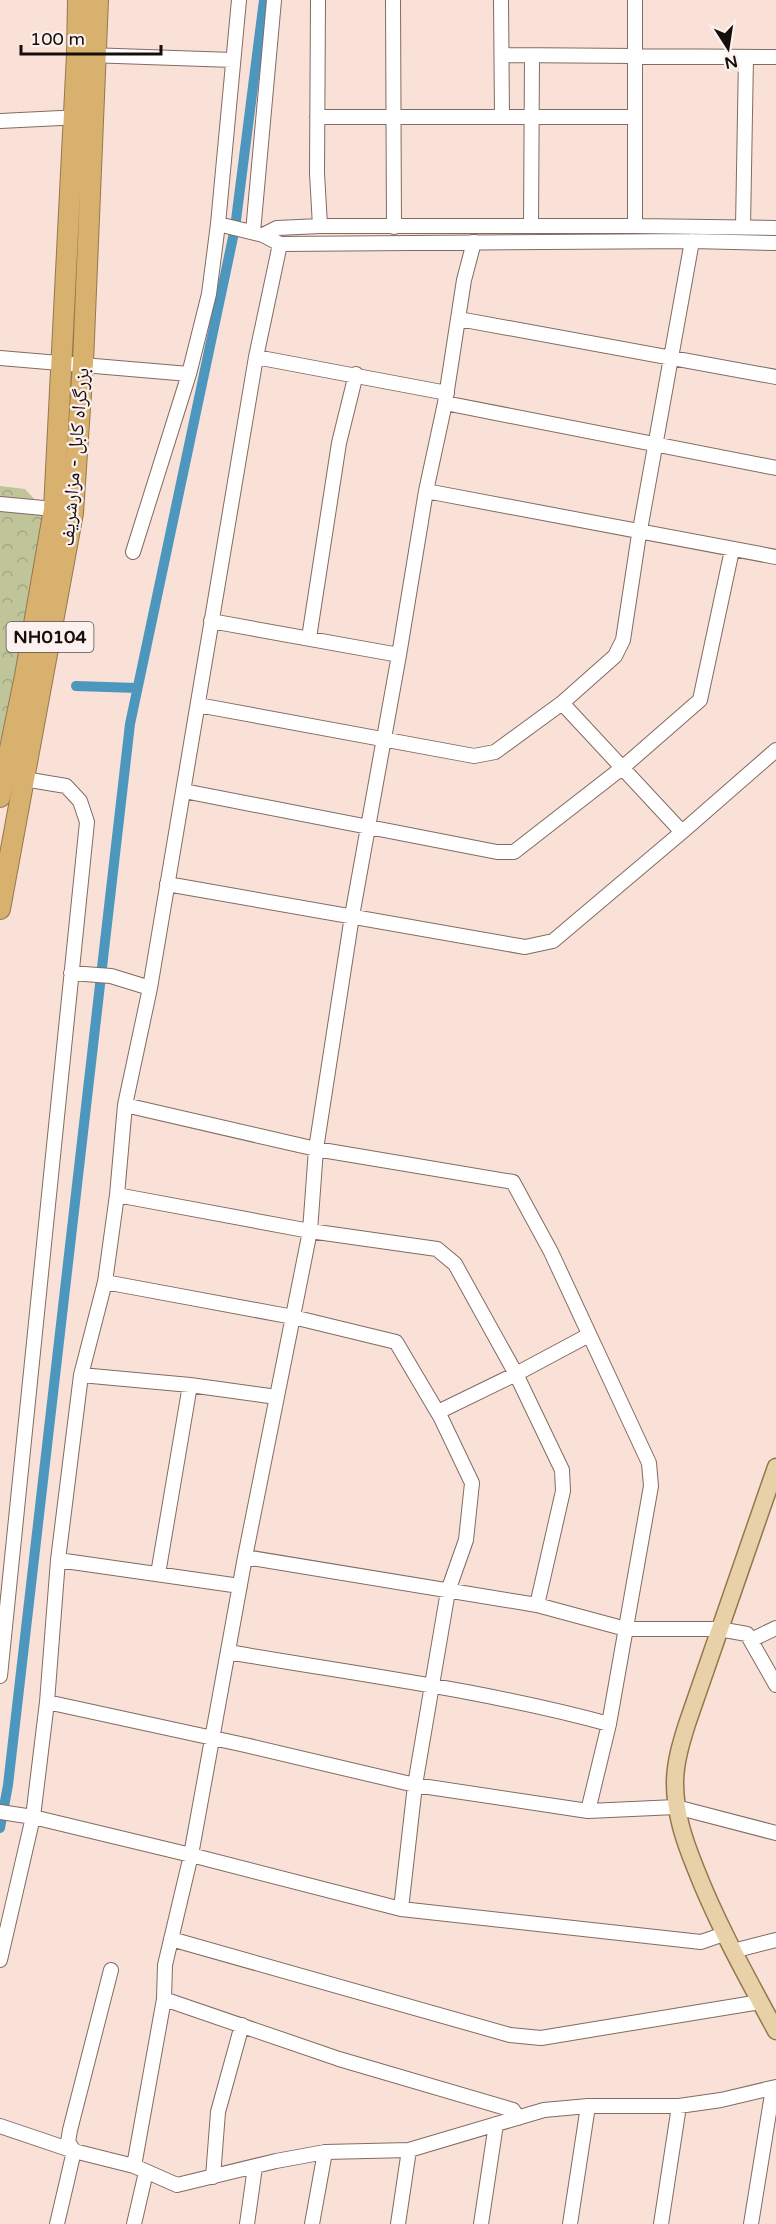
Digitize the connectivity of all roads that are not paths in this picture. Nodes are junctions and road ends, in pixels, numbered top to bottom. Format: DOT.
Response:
graph roads {
  1 [pos="78,0"];
  2 [pos="98,0"];
  3 [pos="238,0"];
  4 [pos="274,0"];
  5 [pos="318,0"];
  6 [pos="393,0"];
  7 [pos="501,0"];
  8 [pos="635,0"];
  9 [pos="86,55"];
  10 [pos="502,55"];
  11 [pos="532,56"];
  12 [pos="635,56"];
  13 [pos="746,57"];
  14 [pos="776,57"];
  15 [pos="233,60"];
  16 [pos="502,116"];
  17 [pos="530,116"];
  18 [pos="82,117"];
  19 [pos="317,117"];
  20 [pos="393,117"];
  21 [pos="635,117"];
  22 [pos="0,121"];
  23 [pos="222,225"];
  24 [pos="320,226"];
  25 [pos="531,226"];
  26 [pos="635,226"];
  27 [pos="394,227"];
  28 [pos="743,227"];
  29 [pos="776,228"];
  30 [pos="253,232"];
  31 [pos="692,241"];
  32 [pos="474,242"];
  33 [pos="776,243"];
  34 [pos="280,244"];
  35 [pos="459,319"];
  36 [pos="256,357"];
  37 [pos="0,358"];
  38 [pos="670,359"];
  39 [pos="61,362"];
  40 [pos="83,363"];
  41 [pos="189,374"];
  42 [pos="356,374"];
  43 [pos="776,377"];
  44 [pos="446,398"];
  45 [pos="656,444"];
  46 [pos="776,468"];
  47 [pos="426,491"];
  48 [pos="0,504"];
  49 [pos="54,509"];
  50 [pos="640,531"];
  51 [pos="732,550"];
  52 [pos="133,552"];
  53 [pos="776,557"];
  54 [pos="211,621"];
  55 [pos="309,638"];
  56 [pos="399,655"];
  57 [pos="562,703"];
  58 [pos="198,705"];
  59 [pos="384,741"];
  60 [pos="776,750"];
  61 [pos="3,764"];
  62 [pos="622,768"];
  63 [pos="24,779"];
  64 [pos="184,791"];
  65 [pos="0,797"];
  66 [pos="369,827"];
  67 [pos="682,832"];
  68 [pos="167,884"];
  69 [pos="0,909"];
  70 [pos="352,916"];
  71 [pos="71,973"];
  72 [pos="150,988"];
  73 [pos="125,1105"];
  74 [pos="316,1149"];
  75 [pos="117,1195"];
  76 [pos="310,1231"];
  77 [pos="105,1282"];
  78 [pos="293,1317"];
  79 [pos="590,1335"];
  80 [pos="516,1374"];
  81 [pos="81,1375"];
  82 [pos="190,1385"];
  83 [pos="277,1397"];
  84 [pos="438,1412"];
  85 [pos="776,1467"];
  86 [pos="245,1557"];
  87 [pos="58,1560"];
  88 [pos="158,1574"];
  89 [pos="5,1576"];
  90 [pos="240,1586"];
  91 [pos="448,1591"];
  92 [pos="537,1605"];
  93 [pos="776,1628"];
  94 [pos="626,1629"];
  95 [pos="719,1629"];
  96 [pos="751,1640"];
  97 [pos="228,1652"];
  98 [pos="0,1676"];
  99 [pos="776,1685"];
  100 [pos="433,1686"];
  101 [pos="47,1702"];
  102 [pos="609,1724"];
  103 [pos="212,1739"];
  104 [pos="415,1785"];
  105 [pos="676,1807"];
  106 [pos="588,1811"];
  107 [pos="0,1812"];
  108 [pos="33,1817"];
  109 [pos="776,1833"];
  110 [pos="191,1855"];
  111 [pos="401,1909"];
  112 [pos="724,1934"];
  113 [pos="171,1939"];
  114 [pos="776,1940"];
  115 [pos="733,1951"];
  116 [pos="0,1960"];
  117 [pos="111,1970"];
  118 [pos="164,1999"];
  119 [pos="760,2002"];
  120 [pos="242,2025"];
  121 [pos="776,2031"];
  122 [pos="774,2087"];
  123 [pos="588,2106"];
  124 [pos="679,2106"];
  125 [pos="518,2118"];
  126 [pos="496,2124"];
  127 [pos="0,2126"];
  128 [pos="409,2150"];
  129 [pos="74,2151"];
  130 [pos="325,2152"];
  131 [pos="255,2166"];
  132 [pos="140,2169"];
  133 [pos="213,2177"];
  134 [pos="57,2224"];
  135 [pos="134,2224"];
  136 [pos="247,2224"];
  137 [pos="312,2224"];
  138 [pos="398,2224"];
  139 [pos="481,2224"];
  140 [pos="570,2224"];
  141 [pos="661,2224"];
  142 [pos="751,2224"];
  1 -- 9 [label="highway, بزرگراه کابل - مزارشریف / NH0104"];
  2 -- 9 [label="highway, بزرگراه کابل - مزارشریف / NH0104"];
  3 -- 15 [label="street"];
  4 -- 30 [label="street"];
  5 -- 19 [label="street"];
  6 -- 20 [label="street"];
  7 -- 10 [label="street"];
  8 -- 12 [label="street"];
  9 -- 15 [label="street"];
  9 -- 18 [label="highway, بزرگراه کابل - مزارشریف / NH0104"];
  10 -- 11 [label="street"];
  10 -- 16 [label="street"];
  11 -- 12 [label="street"];
  11 -- 17 [label="street"];
  12 -- 13 [label="street"];
  12 -- 21 [label="street"];
  13 -- 14 [label="street"];
  13 -- 28 [label="street"];
  15 -- 23 [label="street"];
  16 -- 17 [label="street"];
  16 -- 20 [label="street"];
  17 -- 21 [label="street"];
  17 -- 25 [label="street"];
  18 -- 22 [label="street"];
  18 -- 39 [label="highway, بزرگراه کابل - مزارشریف / NH0104"];
  18 -- 40 [label="highway, بزرگراه کابل - مزارشریف / NH0104"];
  19 -- 20 [label="street"];
  19 -- 24 [label="street"];
  20 -- 27 [label="street"];
  21 -- 26 [label="street"];
  23 -- 30 [label="street"];
  23 -- 41 [label="street"];
  24 -- 27 [label="street"];
  24 -- 30 [label="street"];
  25 -- 26 [label="street"];
  25 -- 27 [label="street"];
  26 -- 28 [label="street"];
  28 -- 29 [label="street"];
  30 -- 34 [label="street"];
  31 -- 32 [label="street"];
  31 -- 33 [label="street"];
  31 -- 38 [label="street"];
  32 -- 34 [label="street"];
  32 -- 35 [label="street"];
  34 -- 36 [label="street"];
  35 -- 38 [label="street"];
  35 -- 44 [label="street"];
  36 -- 42 [label="street"];
  36 -- 54 [label="street"];
  37 -- 39 [label="street"];
  38 -- 43 [label="street"];
  38 -- 45 [label="street"];
  39 -- 40 [label="street"];
  39 -- 49 [label="highway, بزرگراه کابل - مزارشریف / NH0104"];
  40 -- 41 [label="street"];
  40 -- 63 [label="highway, بزرگراه کابل - مزارشریف / NH0104"];
  41 -- 52 [label="street"];
  42 -- 44 [label="street"];
  42 -- 55 [label="street"];
  44 -- 45 [label="street"];
  44 -- 47 [label="street"];
  45 -- 46 [label="street"];
  45 -- 50 [label="street"];
  47 -- 50 [label="street"];
  47 -- 56 [label="street"];
  48 -- 49 [label="street"];
  49 -- 61 [label="highway, بزرگراه کابل - مزارشریف / NH0104"];
  50 -- 51 [label="street"];
  50 -- 57 [label="street"];
  51 -- 53 [label="street"];
  51 -- 62 [label="street"];
  54 -- 55 [label="street"];
  54 -- 58 [label="street"];
  55 -- 56 [label="street"];
  56 -- 59 [label="street"];
  57 -- 59 [label="street"];
  57 -- 62 [label="street"];
  58 -- 59 [label="street"];
  58 -- 64 [label="street"];
  59 -- 66 [label="street"];
  60 -- 67 [label="street"];
  61 -- 63 [label="street"];
  61 -- 65 [label="highway, بزرگراه کابل - مزارشریف / NH0104"];
  62 -- 66 [label="street"];
  62 -- 67 [label="street"];
  63 -- 69 [label="highway, بزرگراه کابل - مزارشریف / NH0104"];
  63 -- 71 [label="street"];
  64 -- 66 [label="street"];
  64 -- 68 [label="street"];
  66 -- 70 [label="street"];
  67 -- 70 [label="street"];
  68 -- 70 [label="street"];
  68 -- 72 [label="street"];
  70 -- 74 [label="street"];
  71 -- 72 [label="street"];
  71 -- 89 [label="street"];
  72 -- 73 [label="street"];
  73 -- 74 [label="street"];
  73 -- 75 [label="street"];
  74 -- 76 [label="street"];
  74 -- 79 [label="street"];
  75 -- 76 [label="street"];
  75 -- 77 [label="street"];
  76 -- 78 [label="street"];
  76 -- 80 [label="street"];
  77 -- 78 [label="street"];
  77 -- 81 [label="street"];
  78 -- 83 [label="street"];
  78 -- 84 [label="street"];
  79 -- 80 [label="street"];
  79 -- 94 [label="street"];
  80 -- 84 [label="street"];
  80 -- 92 [label="street"];
  81 -- 82 [label="street"];
  81 -- 87 [label="street"];
  82 -- 83 [label="street"];
  82 -- 88 [label="street"];
  83 -- 86 [label="street"];
  84 -- 91 [label="street"];
  85 -- 95 [label="main road"];
  86 -- 90 [label="street"];
  86 -- 91 [label="street"];
  87 -- 88 [label="street"];
  87 -- 101 [label="street"];
  88 -- 90 [label="street"];
  89 -- 98 [label="street"];
  90 -- 97 [label="street"];
  91 -- 92 [label="street"];
  91 -- 100 [label="street"];
  92 -- 94 [label="street"];
  93 -- 96 [label="street"];
  94 -- 95 [label="street"];
  94 -- 102 [label="street"];
  95 -- 96 [label="street"];
  95 -- 105 [label="main road"];
  96 -- 99 [label="street"];
  97 -- 100 [label="street"];
  97 -- 103 [label="street"];
  100 -- 102 [label="street"];
  100 -- 104 [label="street"];
  101 -- 103 [label="street"];
  101 -- 108 [label="street"];
  102 -- 106 [label="street"];
  103 -- 104 [label="street"];
  103 -- 110 [label="street"];
  104 -- 106 [label="street"];
  104 -- 111 [label="street"];
  105 -- 106 [label="street"];
  105 -- 109 [label="street"];
  105 -- 112 [label="main road"];
  107 -- 108 [label="street"];
  108 -- 110 [label="street"];
  108 -- 116 [label="street"];
  110 -- 111 [label="street"];
  110 -- 113 [label="street"];
  111 -- 112 [label="street"];
  112 -- 115 [label="main road"];
  113 -- 118 [label="street"];
  113 -- 119 [label="street"];
  114 -- 115 [label="street"];
  115 -- 119 [label="main road"];
  117 -- 129 [label="street"];
  118 -- 120 [label="street"];
  118 -- 132 [label="street"];
  119 -- 121 [label="main road"];
  120 -- 125 [label="street"];
  120 -- 133 [label="street"];
  122 -- 124 [label="street"];
  122 -- 142 [label="street"];
  123 -- 124 [label="street"];
  123 -- 125 [label="street"];
  123 -- 140 [label="street"];
  124 -- 141 [label="street"];
  125 -- 126 [label="street"];
  126 -- 128 [label="street"];
  126 -- 139 [label="street"];
  127 -- 129 [label="street"];
  128 -- 130 [label="street"];
  128 -- 138 [label="street"];
  129 -- 132 [label="street"];
  129 -- 134 [label="street"];
  130 -- 131 [label="street"];
  130 -- 137 [label="street"];
  131 -- 133 [label="street"];
  131 -- 136 [label="street"];
  132 -- 133 [label="street"];
  132 -- 135 [label="street"];
}
